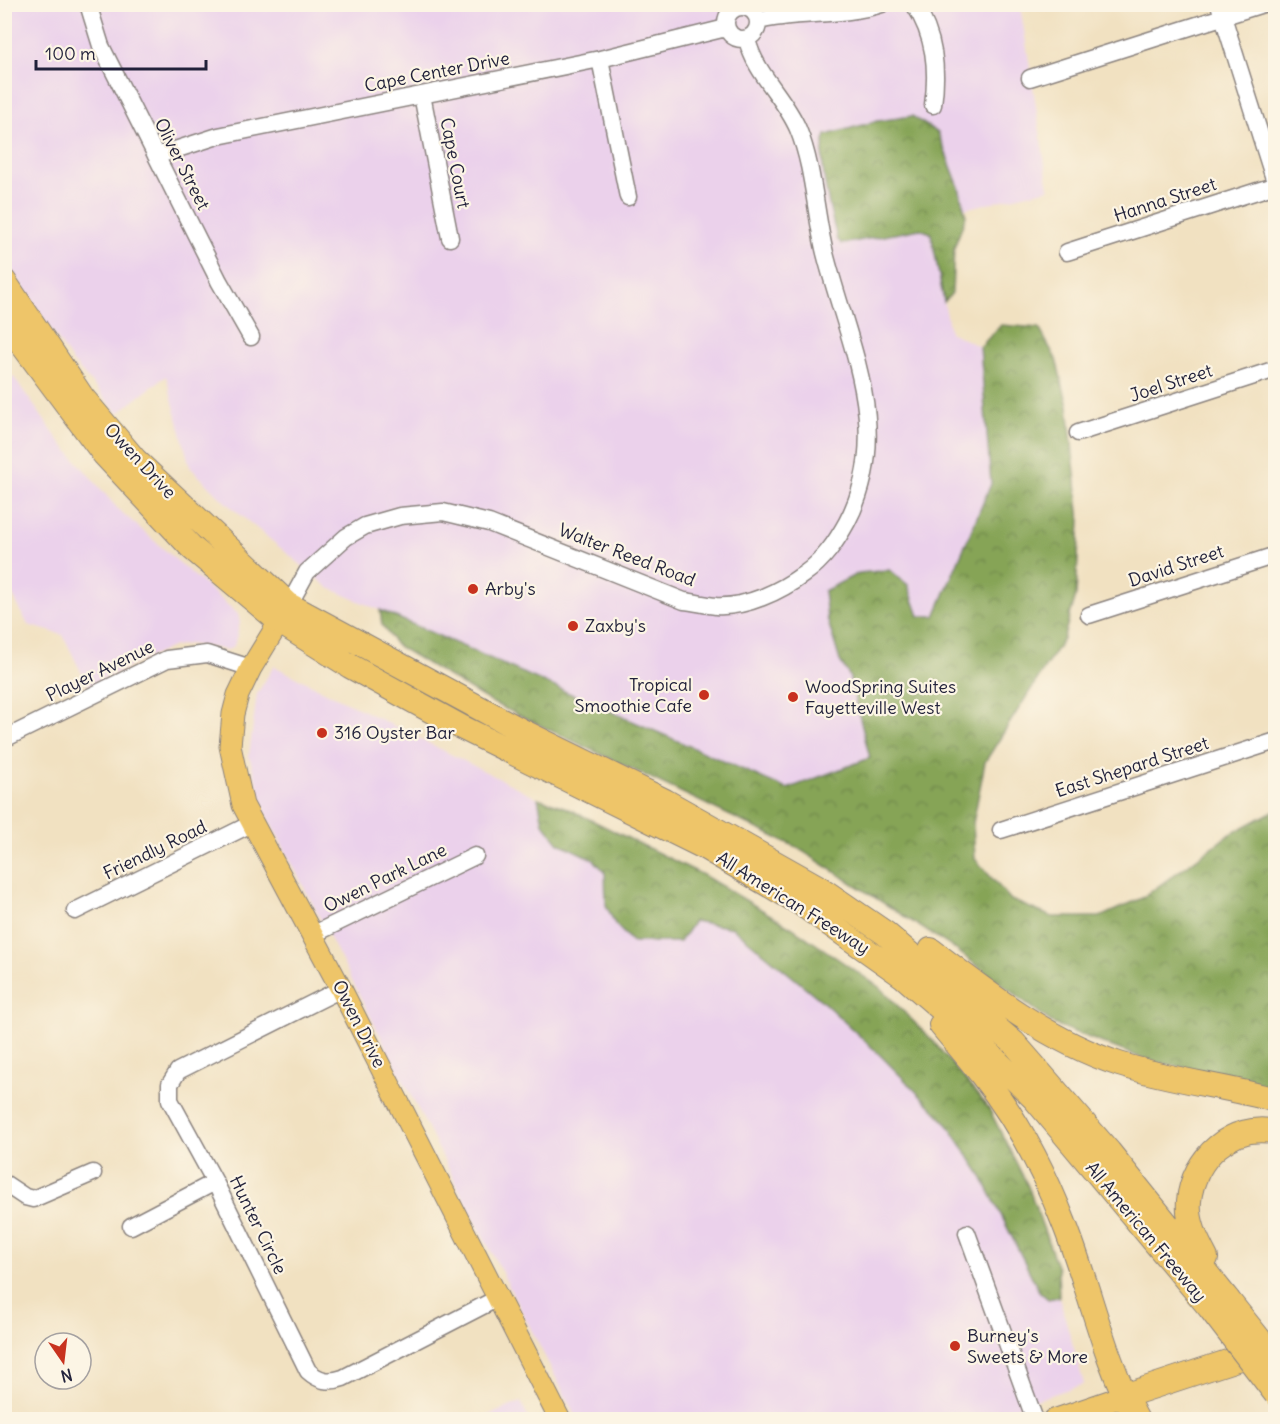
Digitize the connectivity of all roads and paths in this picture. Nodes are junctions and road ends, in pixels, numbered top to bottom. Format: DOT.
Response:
graph roads {
  1 [pos="88,4"];
  2 [pos="882,4"];
  3 [pos="914,4"];
  4 [pos="1263,4"];
  5 [pos="739,6"];
  6 [pos="1221,11"];
  7 [pos="758,21"];
  8 [pos="726,28"];
  9 [pos="747,39"];
  10 [pos="600,58"];
  11 [pos="1030,78"];
  12 [pos="422,95"];
  13 [pos="933,105"];
  14 [pos="156,156"];
  15 [pos="1275,185"];
  16 [pos="628,197"];
  17 [pos="450,238"];
  18 [pos="1067,252"];
  19 [pos="4,281"];
  20 [pos="4,320"];
  21 [pos="251,337"];
  22 [pos="1275,369"];
  23 [pos="1078,433"];
  24 [pos="1275,555"];
  25 [pos="284,614"];
  26 [pos="1089,615"];
  27 [pos="251,668"];
  28 [pos="4,740"];
  29 [pos="1275,741"];
  30 [pos="665,801"];
  31 [pos="253,823"];
  32 [pos="1001,830"];
  33 [pos="475,856"];
  34 [pos="75,911"];
  35 [pos="312,935"];
  36 [pos="903,976"];
  37 [pos="341,989"];
  38 [pos="1275,1100"];
  39 [pos="1275,1132"];
  40 [pos="93,1173"];
  41 [pos="215,1182"];
  42 [pos="4,1183"];
  43 [pos="131,1226"];
  44 [pos="966,1233"];
  45 [pos="498,1298"];
  46 [pos="1219,1304"];
  47 [pos="1275,1346"];
  48 [pos="1275,1360"];
  49 [pos="1275,1394"];
  50 [pos="1124,1396"];
  51 [pos="560,1419"];
  52 [pos="1035,1419"];
  53 [pos="1054,1419"];
  54 [pos="1137,1419"];
  1 -- 14 [label="street, Oliver Street"];
  2 -- 7 [label="street"];
  3 -- 13 [label="street"];
  4 -- 6 [label="street"];
  5 -- 7 [label="street"];
  5 -- 8 [label="street"];
  6 -- 11 [label="street"];
  6 -- 15 [label="street"];
  7 -- 9 [label="street"];
  8 -- 9 [label="street"];
  8 -- 10 [label="street, Cape Center Drive"];
  9 -- 25 [label="street, Walter Reed Road"];
  10 -- 12 [label="street, Cape Center Drive"];
  10 -- 16 [label="street"];
  12 -- 14 [label="street, Cape Center Drive"];
  12 -- 17 [label="street, Cape Court"];
  14 -- 21 [label="street, Oliver Street"];
  15 -- 18 [label="street, Hanna Street"];
  19 -- 25 [label="highway, Owen Drive"];
  20 -- 25 [label="highway, Owen Drive"];
  22 -- 23 [label="street, Joel Street"];
  24 -- 26 [label="street, David Street"];
  25 -- 27 [label="main road, Owen Drive"];
  25 -- 30 [label="highway, All American Freeway"];
  25 -- 36 [label="highway, All American Freeway"];
  27 -- 28 [label="street, Player Avenue"];
  27 -- 31 [label="main road, Owen Drive"];
  29 -- 32 [label="street, East Shepard Street"];
  30 -- 38 [label="highway"];
  30 -- 46 [label="highway, All American Freeway"];
  31 -- 34 [label="street, Friendly Road"];
  31 -- 35 [label="main road, Owen Drive"];
  33 -- 35 [label="street, Owen Park Lane"];
  35 -- 37 [label="main road, Owen Drive"];
  36 -- 46 [label="highway, All American Freeway"];
  36 -- 50 [label="highway"];
  37 -- 41 [label="street, Hunter Circle"];
  37 -- 45 [label="main road, Owen Drive"];
  39 -- 46 [label="highway"];
  40 -- 42 [label="street"];
  41 -- 43 [label="street"];
  41 -- 45 [label="street, Hunter Circle"];
  44 -- 52 [label="street"];
  45 -- 51 [label="main road, Owen Drive"];
  46 -- 48 [label="highway, All American Freeway, bridge"];
  46 -- 49 [label="highway, All American Freeway, bridge"];
  47 -- 50 [label="highway"];
  50 -- 53 [label="main road"];
  50 -- 54 [label="highway"];
}
